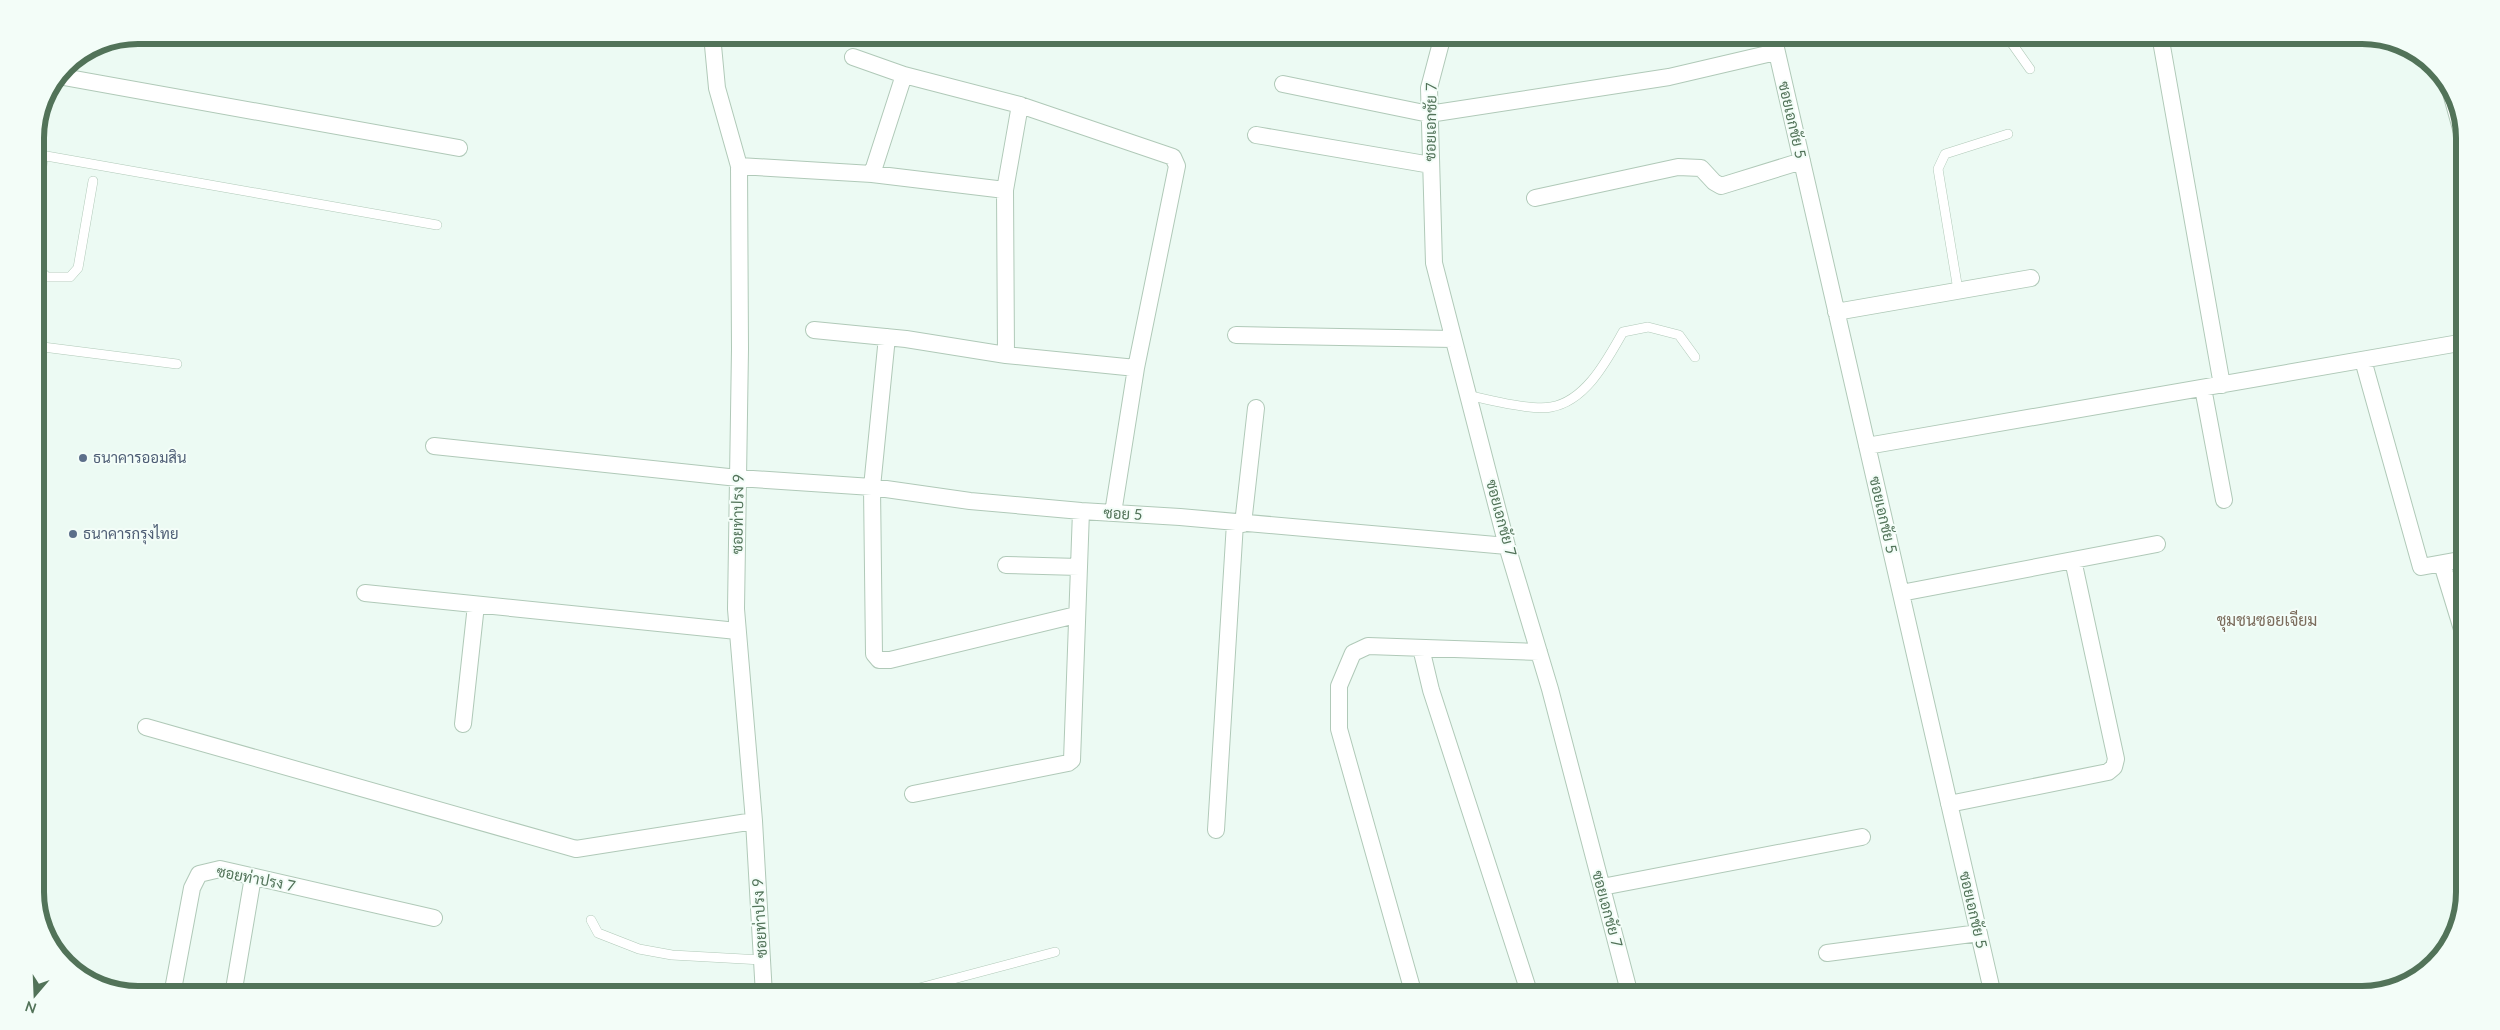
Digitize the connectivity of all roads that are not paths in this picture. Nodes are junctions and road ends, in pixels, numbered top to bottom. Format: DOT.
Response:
graph roads {
  1 [pos="713,44"];
  2 [pos="1440,44"];
  3 [pos="1775,44"];
  4 [pos="2013,44"];
  5 [pos="2162,44"];
  6 [pos="1776,52"];
  7 [pos="853,56"];
  8 [pos="2030,68"];
  9 [pos="904,75"];
  10 [pos="66,77"];
  11 [pos="1282,84"];
  12 [pos="1020,105"];
  13 [pos="1429,114"];
  14 [pos="2008,134"];
  15 [pos="1256,135"];
  16 [pos="459,148"];
  17 [pos="44,156"];
  18 [pos="1802,161"];
  19 [pos="1431,165"];
  20 [pos="739,166"];
  21 [pos="872,174"];
  22 [pos="93,181"];
  23 [pos="1005,190"];
  24 [pos="1535,198"];
  25 [pos="437,225"];
  26 [pos="44,274"];
  27 [pos="2031,278"];
  28 [pos="1958,290"];
  29 [pos="1836,312"];
  30 [pos="814,330"];
  31 [pos="1236,336"];
  32 [pos="887,337"];
  33 [pos="1453,339"];
  34 [pos="2456,344"];
  35 [pos="44,347"];
  36 [pos="1006,355"];
  37 [pos="1695,357"];
  38 [pos="2363,360"];
  39 [pos="177,364"];
  40 [pos="1136,368"];
  41 [pos="2222,385"];
  42 [pos="2203,388"];
  43 [pos="1468,396"];
  44 [pos="1256,408"];
  45 [pos="434,446"];
  46 [pos="1867,446"];
  47 [pos="738,478"];
  48 [pos="872,487"];
  49 [pos="2224,500"];
  50 [pos="1081,512"];
  51 [pos="1113,513"];
  52 [pos="1239,524"];
  53 [pos="2157,544"];
  54 [pos="1507,546"];
  55 [pos="2073,560"];
  56 [pos="2456,561"];
  57 [pos="2442,564"];
  58 [pos="1006,565"];
  59 [pos="1079,567"];
  60 [pos="1901,593"];
  61 [pos="365,594"];
  62 [pos="476,605"];
  63 [pos="2456,610"];
  64 [pos="1076,615"];
  65 [pos="737,631"];
  66 [pos="1421,648"];
  67 [pos="1539,652"];
  68 [pos="463,724"];
  69 [pos="146,727"];
  70 [pos="913,794"];
  71 [pos="1949,804"];
  72 [pos="754,821"];
  73 [pos="1216,830"];
  74 [pos="1862,837"];
  75 [pos="253,877"];
  76 [pos="1602,887"];
  77 [pos="434,918"];
  78 [pos="591,920"];
  79 [pos="1979,933"];
  80 [pos="1055,952"];
  81 [pos="1827,953"];
  82 [pos="762,960"];
  83 [pos="174,986"];
  84 [pos="235,986"];
  85 [pos="763,986"];
  86 [pos="928,986"];
  87 [pos="1411,986"];
  88 [pos="1527,986"];
  89 [pos="1628,986"];
  90 [pos="1991,986"];
  1 -- 20 [label="street, ซอยท่าปรง 9"];
  2 -- 13 [label="street, ซอยเอกชัย 7"];
  3 -- 6 [label="street, ซอยเอกชัย 5"];
  4 -- 8 [label="lane"];
  5 -- 41 [label="street"];
  6 -- 13 [label="street"];
  6 -- 18 [label="street, ซอยเอกชัย 5"];
  7 -- 9 [label="street"];
  9 -- 12 [label="street"];
  9 -- 21 [label="street"];
  10 -- 16 [label="street"];
  11 -- 13 [label="street"];
  12 -- 23 [label="street"];
  12 -- 40 [label="street"];
  13 -- 19 [label="street, ซอยเอกชัย 7"];
  14 -- 28 [label="lane"];
  15 -- 19 [label="street"];
  17 -- 25 [label="lane"];
  18 -- 24 [label="street"];
  18 -- 29 [label="street, ซอยเอกชัย 5"];
  19 -- 33 [label="street, ซอยเอกชัย 7"];
  20 -- 21 [label="street"];
  20 -- 47 [label="street, ซอยท่าปรง 9"];
  21 -- 23 [label="street"];
  22 -- 26 [label="lane"];
  23 -- 36 [label="street"];
  27 -- 28 [label="street"];
  28 -- 29 [label="street"];
  29 -- 46 [label="street, ซอยเอกชัย 5"];
  30 -- 32 [label="street"];
  31 -- 33 [label="street"];
  32 -- 36 [label="street"];
  32 -- 48 [label="street"];
  33 -- 43 [label="street, ซอยเอกชัย 7"];
  34 -- 38 [label="street"];
  35 -- 39 [label="lane"];
  36 -- 40 [label="street"];
  37 -- 43 [label="lane"];
  38 -- 41 [label="street"];
  38 -- 57 [label="street"];
  40 -- 51 [label="street"];
  41 -- 42 [label="street"];
  42 -- 46 [label="street"];
  42 -- 49 [label="street"];
  43 -- 54 [label="street, ซอยเอกชัย 7"];
  44 -- 52 [label="street"];
  45 -- 47 [label="street, ซอย 5"];
  46 -- 60 [label="street, ซอยเอกชัย 5"];
  47 -- 48 [label="street, ซอย 5"];
  47 -- 65 [label="street, ซอยท่าปรง 9"];
  48 -- 50 [label="street, ซอย 5"];
  48 -- 64 [label="street"];
  50 -- 51 [label="street, ซอย 5"];
  50 -- 59 [label="street"];
  51 -- 52 [label="street, ซอย 5"];
  52 -- 54 [label="street, ซอย 5"];
  52 -- 73 [label="street"];
  53 -- 55 [label="street"];
  54 -- 67 [label="street, ซอยเอกชัย 7"];
  55 -- 60 [label="street"];
  55 -- 71 [label="street"];
  56 -- 57 [label="street"];
  57 -- 63 [label="street"];
  58 -- 59 [label="street"];
  59 -- 64 [label="street"];
  60 -- 71 [label="street, ซอยเอกชัย 5"];
  61 -- 62 [label="street"];
  62 -- 65 [label="street"];
  62 -- 68 [label="street"];
  64 -- 70 [label="street"];
  65 -- 72 [label="street, ซอยท่าปรง 9"];
  66 -- 67 [label="street"];
  66 -- 87 [label="street"];
  66 -- 88 [label="street"];
  67 -- 76 [label="street, ซอยเอกชัย 7"];
  69 -- 72 [label="street"];
  71 -- 79 [label="street, ซอยเอกชัย 5"];
  72 -- 82 [label="street, ซอยท่าปรง 9"];
  74 -- 76 [label="street"];
  75 -- 77 [label="street, ซอยท่าปรง 7"];
  75 -- 83 [label="street, ซอยท่าปรง 7"];
  75 -- 84 [label="street"];
  76 -- 89 [label="street, ซอยเอกชัย 7"];
  78 -- 82 [label="lane"];
  79 -- 81 [label="street"];
  79 -- 90 [label="street, ซอยเอกชัย 5"];
  80 -- 86 [label="lane"];
  82 -- 85 [label="street, ซอยท่าปรง 9"];
}
